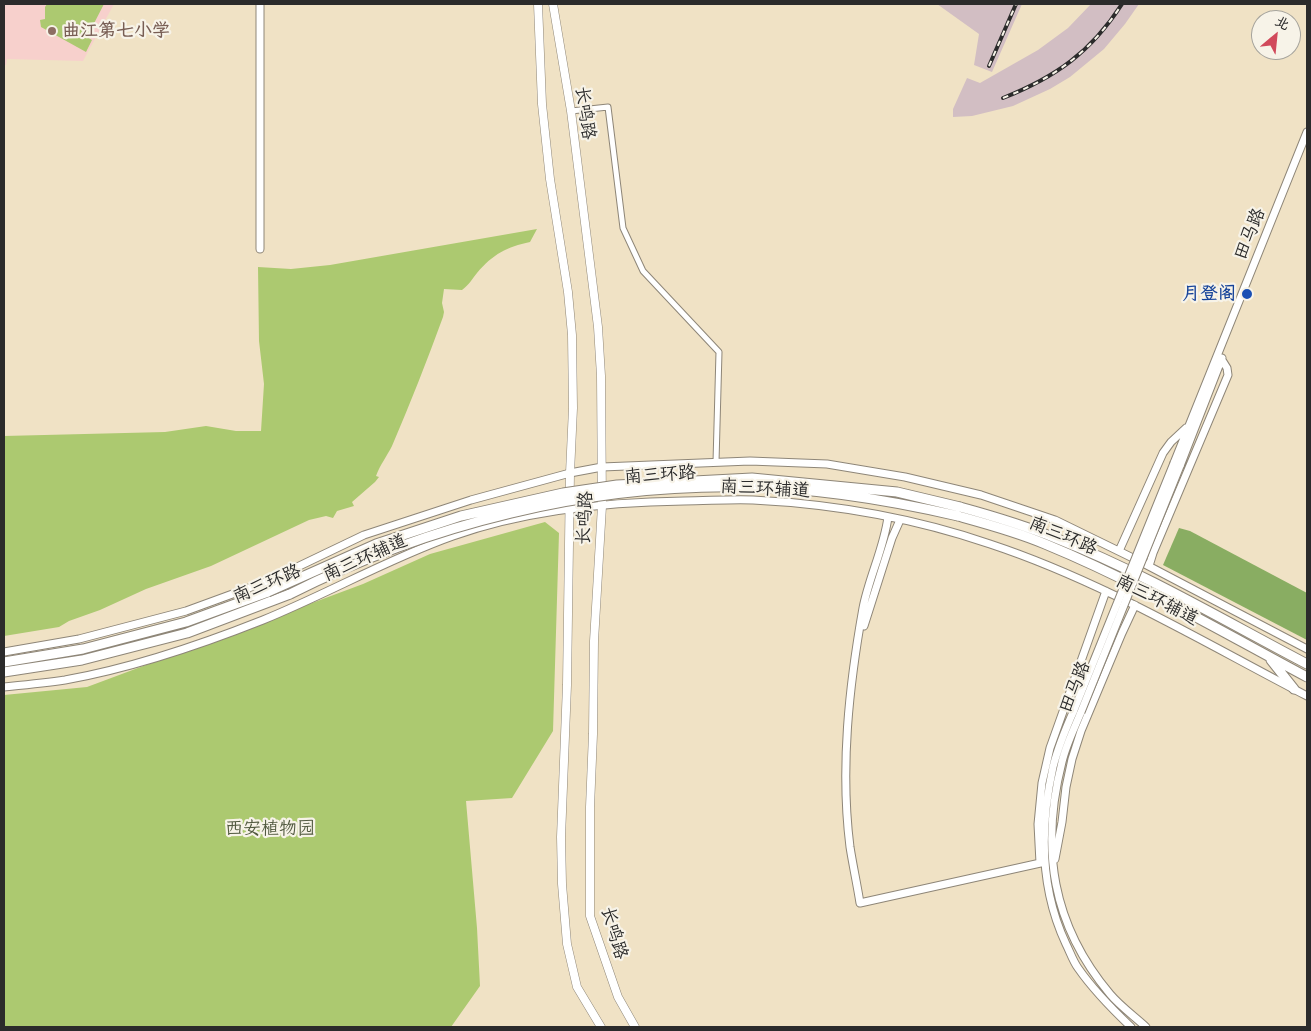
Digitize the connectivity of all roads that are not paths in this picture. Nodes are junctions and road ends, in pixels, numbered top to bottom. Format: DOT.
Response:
graph roads {
  1 [pos="260,4"];
  2 [pos="538,4"];
  3 [pos="553,4"];
  4 [pos="571,111"];
  5 [pos="1307,132"];
  6 [pos="260,249"];
  7 [pos="1222,348"];
  8 [pos="1222,360"];
  9 [pos="1187,428"];
  10 [pos="716,462"];
  11 [pos="1177,465"];
  12 [pos="602,466"];
  13 [pos="570,473"];
  14 [pos="602,506"];
  15 [pos="570,509"];
  16 [pos="888,517"];
  17 [pos="900,520"];
  18 [pos="1120,551"];
  19 [pos="1149,566"];
  20 [pos="1106,591"];
  21 [pos="1136,605"];
  22 [pos="859,638"];
  23 [pos="1307,649"];
  24 [pos="4,652"];
  25 [pos="1267,656"];
  26 [pos="4,662"];
  27 [pos="1307,664"];
  28 [pos="4,672"];
  29 [pos="1307,677"];
  30 [pos="4,687"];
  31 [pos="1294,689"];
  32 [pos="1307,696"];
  33 [pos="1077,711"];
  34 [pos="1043,862"];
  35 [pos="1053,869"];
  36 [pos="601,1027"];
  37 [pos="635,1027"];
  38 [pos="1131,1027"];
  39 [pos="1146,1027"];
  1 -- 6 [label="street"];
  2 -- 13 [label="main road, 长鸣路"];
  3 -- 4 [label="main road, 长鸣路"];
  4 -- 10 [label="street"];
  4 -- 12 [label="main road, 长鸣路"];
  5 -- 7 [label="street, 田马路"];
  7 -- 8 [label="street, 田马路"];
  7 -- 9 [label="street, 田马路"];
  8 -- 11 [label="street, 田马路"];
  8 -- 19 [label="street"];
  9 -- 11 [label="street, 田马路"];
  9 -- 18 [label="street"];
  10 -- 12 [label="street, 南三环辅道"];
  10 -- 18 [label="street, 南三环辅道"];
  11 -- 33 [label="street, 田马路, bridge"];
  12 -- 13 [label="street, 南三环辅道"];
  12 -- 14 [label="main road, 长鸣路"];
  13 -- 15 [label="main road, 长鸣路"];
  13 -- 24 [label="street, 南三环辅道"];
  14 -- 15 [label="street, 南三环辅道"];
  14 -- 16 [label="street, 南三环辅道"];
  14 -- 37 [label="main road, 长鸣路"];
  15 -- 30 [label="street, 南三环辅道"];
  15 -- 36 [label="main road, 长鸣路"];
  16 -- 17 [label="street, 南三环辅道"];
  16 -- 22 [label="street"];
  17 -- 20 [label="street, 南三环辅道"];
  17 -- 22 [label="street"];
  18 -- 19 [label="street, 南三环辅道"];
  19 -- 23 [label="street, 南三环辅道"];
  20 -- 21 [label="street, 南三环辅道"];
  20 -- 34 [label="street"];
  21 -- 31 [label="street, 南三环辅道"];
  21 -- 35 [label="street"];
  22 -- 34 [label="street"];
  25 -- 28 [label="highway, 南三环路, bridge"];
  25 -- 29 [label="highway, 南三环路"];
  25 -- 31 [label="highway"];
  26 -- 27 [label="highway, 南三环路, bridge"];
  31 -- 32 [label="street, 南三环辅道"];
  33 -- 34 [label="street, 田马路"];
  33 -- 35 [label="street, 田马路"];
  34 -- 38 [label="street, 田马路"];
  35 -- 39 [label="street, 田马路"];
}
